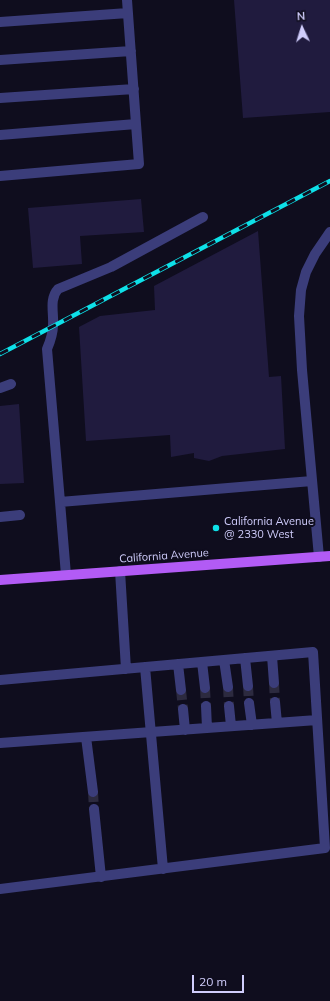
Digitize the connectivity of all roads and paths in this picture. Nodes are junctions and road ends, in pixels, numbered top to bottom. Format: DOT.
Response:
graph roads {
  1 [pos="127,0"];
  2 [pos="128,13"];
  3 [pos="0,22"];
  4 [pos="131,51"];
  5 [pos="0,60"];
  6 [pos="134,89"];
  7 [pos="0,98"];
  8 [pos="136,124"];
  9 [pos="0,135"];
  10 [pos="0,176"];
  11 [pos="203,217"];
  12 [pos="330,232"];
  13 [pos="11,384"];
  14 [pos="0,388"];
  15 [pos="312,481"];
  16 [pos="60,502"];
  17 [pos="20,515"];
  18 [pos="0,517"];
  19 [pos="330,556"];
  20 [pos="319,557"];
  21 [pos="120,571"];
  22 [pos="66,575"];
  23 [pos="0,580"];
  24 [pos="272,656"];
  25 [pos="245,658"];
  26 [pos="224,660"];
  27 [pos="202,662"];
  28 [pos="178,664"];
  29 [pos="145,667"];
  30 [pos="126,669"];
  31 [pos="0,680"];
  32 [pos="274,683"];
  33 [pos="248,686"];
  34 [pos="205,688"];
  35 [pos="228,688"];
  36 [pos="181,690"];
  37 [pos="275,702"];
  38 [pos="249,703"];
  39 [pos="206,706"];
  40 [pos="229,706"];
  41 [pos="183,709"];
  42 [pos="317,720"];
  43 [pos="277,723"];
  44 [pos="252,725"];
  45 [pos="231,726"];
  46 [pos="207,728"];
  47 [pos="185,730"];
  48 [pos="151,732"];
  49 [pos="86,737"];
  50 [pos="0,743"];
  51 [pos="93,792"];
  52 [pos="94,809"];
  53 [pos="163,869"];
  54 [pos="101,877"];
  55 [pos="0,889"];
  1 -- 2 [label="lane"];
  2 -- 3 [label="lane"];
  2 -- 4 [label="lane"];
  4 -- 5 [label="lane"];
  4 -- 6 [label="lane"];
  6 -- 7 [label="lane"];
  6 -- 8 [label="lane"];
  8 -- 9 [label="lane"];
  8 -- 10 [label="lane"];
  11 -- 16 [label="lane"];
  12 -- 15 [label="lane"];
  13 -- 14 [label="lane"];
  15 -- 16 [label="lane"];
  15 -- 20 [label="lane"];
  16 -- 22 [label="lane"];
  17 -- 18 [label="lane"];
  19 -- 20 [label="main road, California Avenue"];
  20 -- 21 [label="main road, California Avenue"];
  21 -- 22 [label="main road, California Avenue"];
  21 -- 30 [label="lane"];
  22 -- 23 [label="main road, California Avenue"];
  24 -- 25 [label="lane"];
  24 -- 32 [label="lane"];
  24 -- 42 [label="lane"];
  25 -- 26 [label="lane"];
  25 -- 33 [label="lane"];
  26 -- 27 [label="lane"];
  26 -- 35 [label="lane"];
  27 -- 28 [label="lane"];
  27 -- 34 [label="lane"];
  28 -- 29 [label="lane"];
  28 -- 36 [label="lane"];
  29 -- 30 [label="lane"];
  29 -- 48 [label="lane"];
  30 -- 31 [label="lane"];
  37 -- 43 [label="lane"];
  38 -- 44 [label="lane"];
  39 -- 46 [label="lane"];
  40 -- 45 [label="lane"];
  41 -- 47 [label="lane"];
  42 -- 43 [label="lane"];
  42 -- 53 [label="lane"];
  43 -- 44 [label="lane"];
  44 -- 45 [label="lane"];
  45 -- 46 [label="lane"];
  46 -- 47 [label="lane"];
  47 -- 48 [label="lane"];
  48 -- 49 [label="lane"];
  48 -- 53 [label="lane"];
  49 -- 50 [label="lane"];
  49 -- 51 [label="lane"];
  52 -- 54 [label="lane"];
  53 -- 54 [label="lane"];
  54 -- 55 [label="lane"];
}
